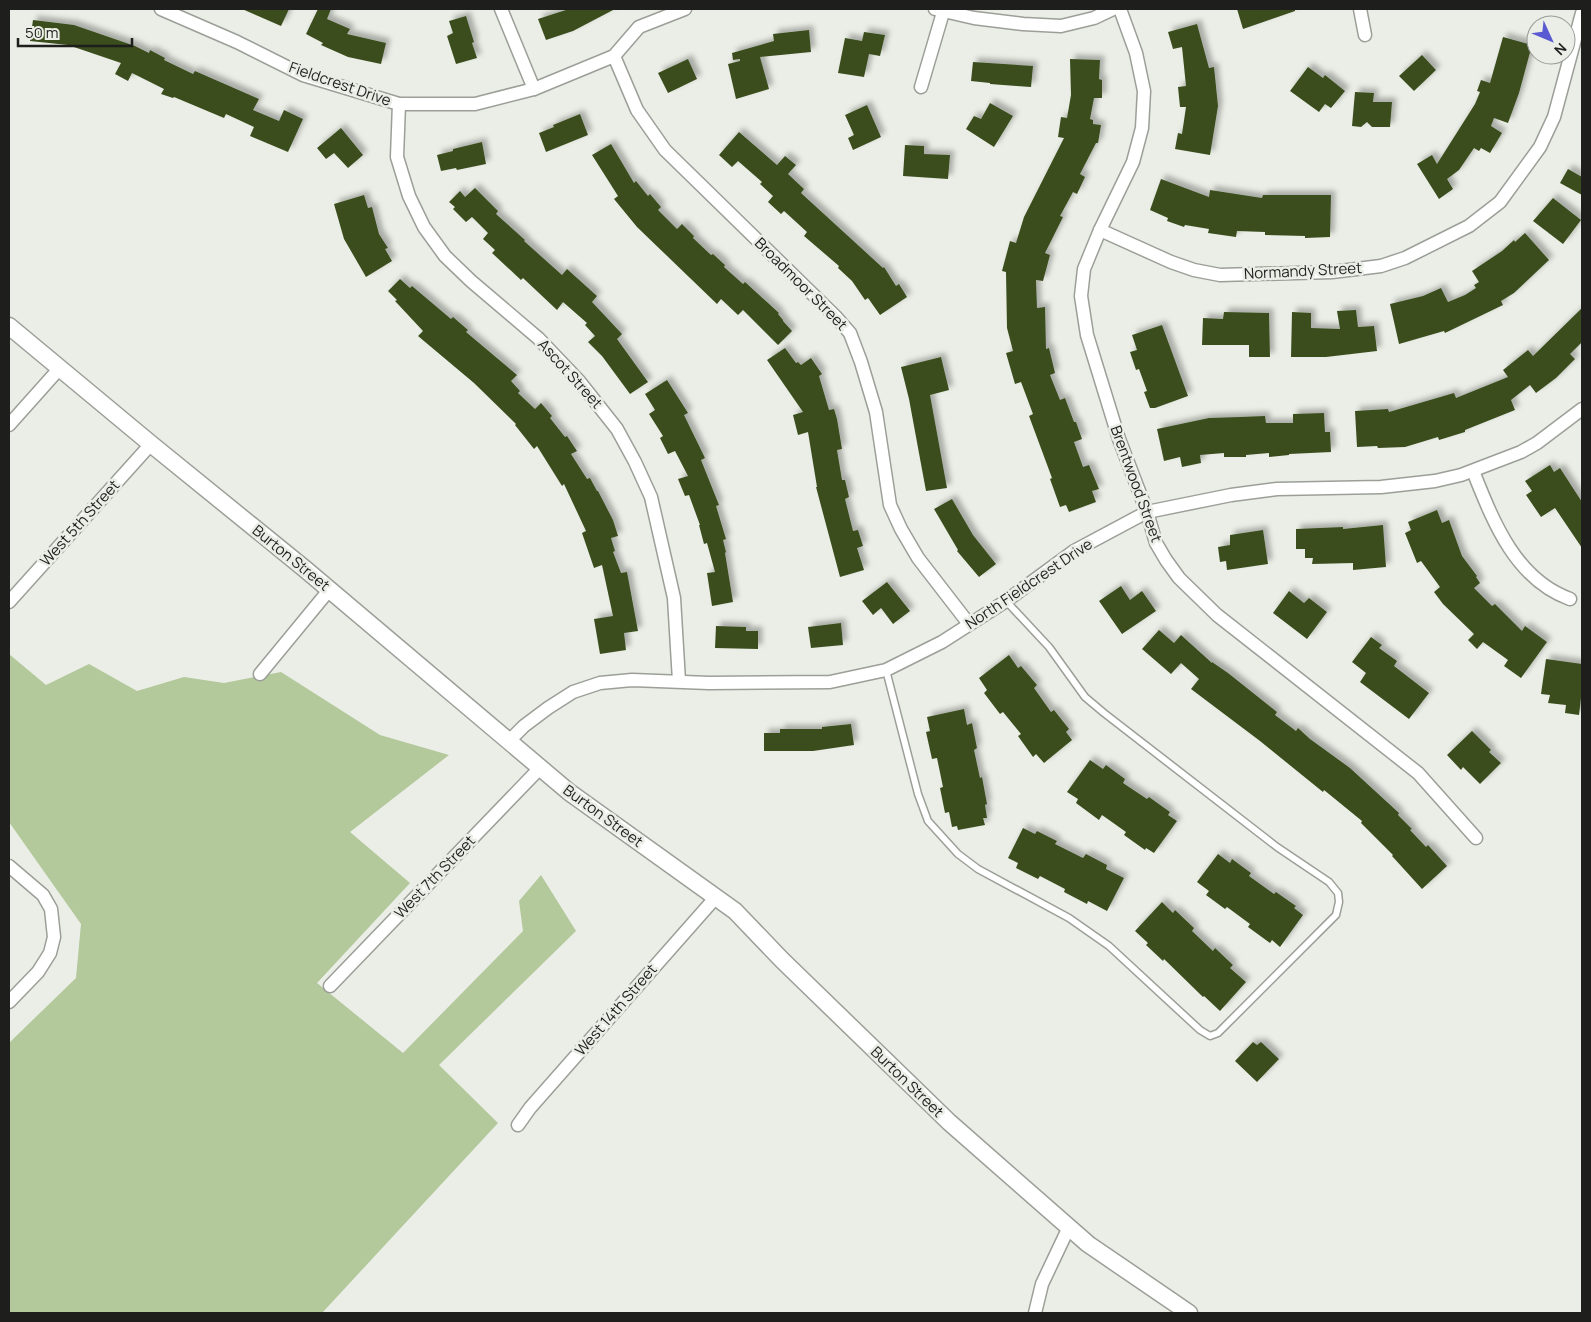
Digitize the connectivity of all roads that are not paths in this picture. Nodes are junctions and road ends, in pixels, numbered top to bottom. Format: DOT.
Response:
graph roads {
  1 [pos="161,9"];
  2 [pos="502,9"];
  3 [pos="685,9"];
  4 [pos="940,9"];
  5 [pos="1113,9"];
  6 [pos="1120,9"];
  7 [pos="1360,9"];
  8 [pos="1582,13"];
  9 [pos="1365,35"];
  10 [pos="614,56"];
  11 [pos="921,87"];
  12 [pos="534,89"];
  13 [pos="399,104"];
  14 [pos="1100,230"];
  15 [pos="9,326"];
  16 [pos="59,369"];
  17 [pos="1582,409"];
  18 [pos="9,425"];
  19 [pos="151,444"];
  20 [pos="1473,470"];
  21 [pos="1147,512"];
  22 [pos="330,589"];
  23 [pos="1570,599"];
  24 [pos="1006,601"];
  25 [pos="9,602"];
  26 [pos="969,624"];
  27 [pos="886,670"];
  28 [pos="260,674"];
  29 [pos="679,681"];
  30 [pos="509,741"];
  31 [pos="540,768"];
  32 [pos="1476,838"];
  33 [pos="9,866"];
  34 [pos="716,897"];
  35 [pos="330,986"];
  36 [pos="9,1002"];
  37 [pos="518,1125"];
  38 [pos="1069,1227"];
  39 [pos="1034,1313"];
  40 [pos="1189,1313"];
  1 -- 13 [label="street, Fieldcrest Drive"];
  2 -- 12 [label="street"];
  3 -- 10 [label="street, Fieldcrest Drive"];
  4 -- 5 [label="street"];
  4 -- 11 [label="street"];
  6 -- 14 [label="street, Brentwood Street"];
  7 -- 9 [label="street"];
  8 -- 14 [label="street, Normandy Street"];
  10 -- 12 [label="street, Fieldcrest Drive"];
  10 -- 26 [label="street, Broadmoor Street"];
  12 -- 13 [label="street, Fieldcrest Drive"];
  13 -- 29 [label="street, Ascot Street"];
  14 -- 21 [label="street, Brentwood Street"];
  15 -- 16 [label="street, Burton Street"];
  16 -- 18 [label="street"];
  16 -- 19 [label="street, Burton Street"];
  17 -- 20 [label="street, North Fieldcrest Drive"];
  19 -- 22 [label="street, Burton Street"];
  19 -- 25 [label="street, West 5th Street"];
  20 -- 21 [label="street, North Fieldcrest Drive"];
  20 -- 23 [label="street"];
  21 -- 24 [label="street, North Fieldcrest Drive"];
  21 -- 32 [label="street, Brentwood Street"];
  22 -- 28 [label="street"];
  22 -- 30 [label="street, Burton Street"];
  24 -- 26 [label="street, North Fieldcrest Drive"];
  24 -- 27 [label="lane"];
  26 -- 27 [label="street, North Fieldcrest Drive"];
  27 -- 29 [label="street, North Fieldcrest Drive"];
  29 -- 30 [label="street, North Fieldcrest Drive"];
  30 -- 31 [label="street, Burton Street"];
  31 -- 34 [label="street, Burton Street"];
  31 -- 35 [label="street, West 7th Street"];
  33 -- 36 [label="street"];
  34 -- 37 [label="street, West 14th Street"];
  34 -- 38 [label="street, Burton Street"];
  38 -- 39 [label="street"];
  38 -- 40 [label="street, Burton Street"];
}
